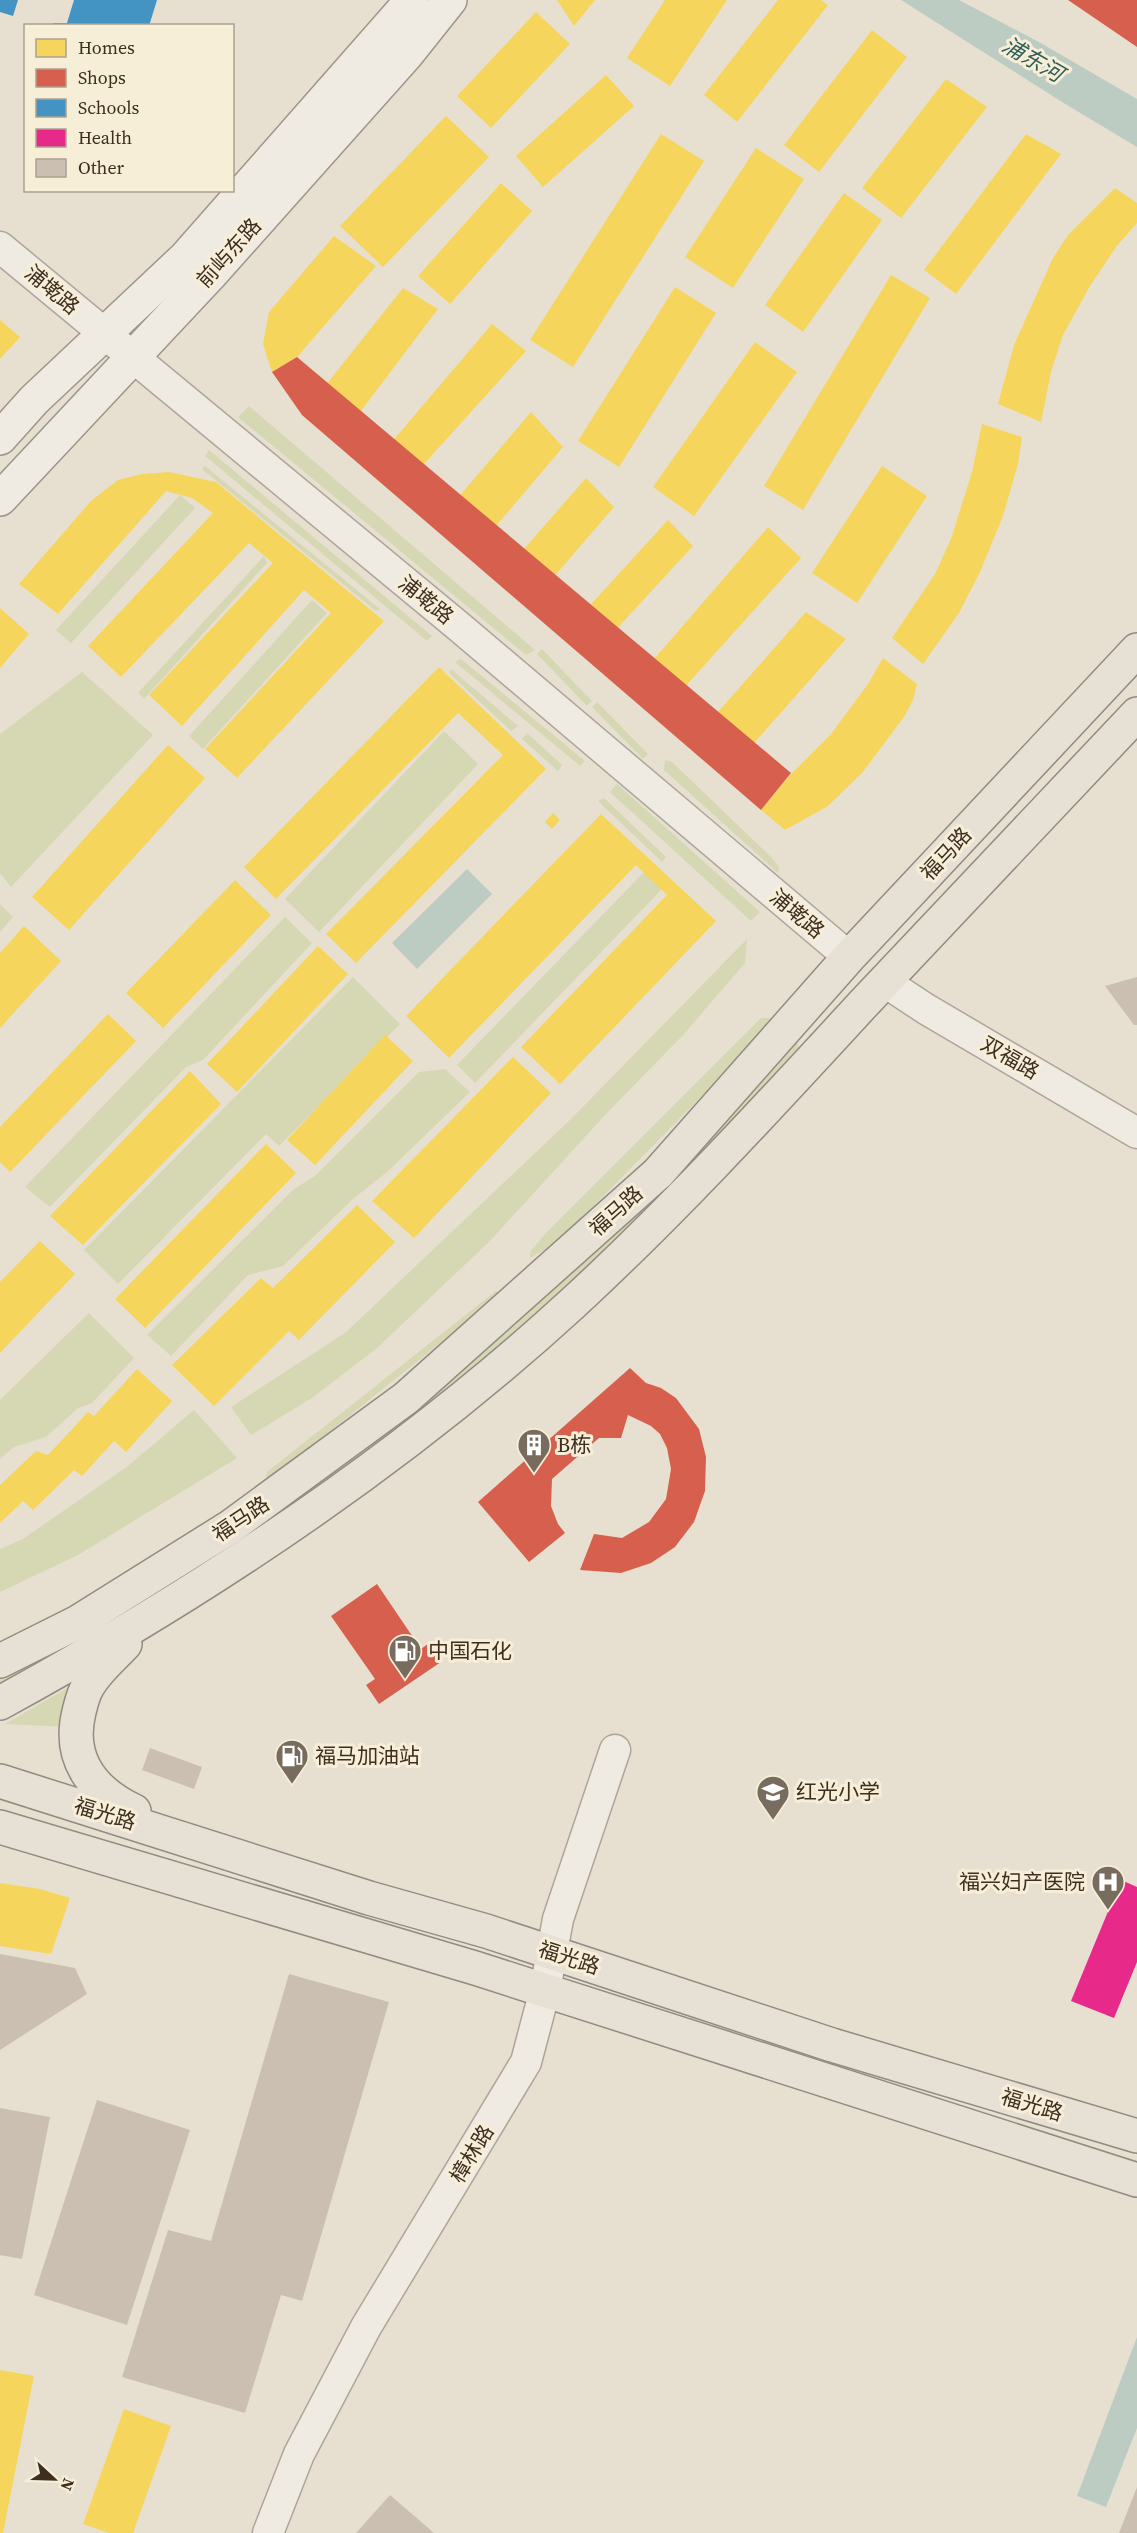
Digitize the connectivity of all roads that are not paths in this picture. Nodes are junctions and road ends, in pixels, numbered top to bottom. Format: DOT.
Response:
graph roads {
  1 [pos="412,0"];
  2 [pos="450,0"];
  3 [pos="0,247"];
  4 [pos="104,334"];
  5 [pos="132,357"];
  6 [pos="0,438"];
  7 [pos="0,499"];
  8 [pos="1137,650"];
  9 [pos="1137,714"];
  10 [pos="849,957"];
  11 [pos="885,982"];
  12 [pos="1137,1133"];
  13 [pos="155,1612"];
  14 [pos="78,1622"];
  15 [pos="0,1637"];
  16 [pos="0,1660"];
  17 [pos="0,1702"];
  18 [pos="615,1750"];
  19 [pos="0,1781"];
  20 [pos="0,1827"];
  21 [pos="0,1837"];
  22 [pos="195,1841"];
  23 [pos="54,1843"];
  24 [pos="552,1953"];
  25 [pos="545,1990"];
  26 [pos="1137,2136"];
  27 [pos="1137,2180"];
  28 [pos="268,2533"];
  1 -- 4 [label="main road, 前屿东路"];
  2 -- 5 [label="main road, 前屿东路"];
  3 -- 4 [label="street, 浦墘路"];
  4 -- 5 [label="street, 浦墘路"];
  4 -- 6 [label="main road, 前屿东路"];
  5 -- 7 [label="main road, 前屿东路"];
  5 -- 10 [label="street, 浦墘路"];
  8 -- 10 [label="main road, 福马路"];
  9 -- 11 [label="main road, 福马路"];
  10 -- 14 [label="main road, 福马路"];
  11 -- 12 [label="street, 双福路"];
  11 -- 13 [label="main road, 福马路"];
  13 -- 17 [label="main road, 福马路"];
  13 -- 22 [label="main road"];
  14 -- 15 [label="main road"];
  14 -- 16 [label="main road, 福马路"];
  18 -- 24 [label="street, 樟林路"];
  19 -- 22 [label="main road, 福光路"];
  20 -- 23 [label="main road, 福光路"];
  21 -- 23 [label="main road"];
  22 -- 24 [label="main road, 福光路"];
  23 -- 25 [label="main road, 福光路"];
  24 -- 25 [label="street, 樟林路"];
  24 -- 26 [label="main road, 福光路"];
  25 -- 27 [label="main road, 福光路"];
  25 -- 28 [label="street, 樟林路"];
}
